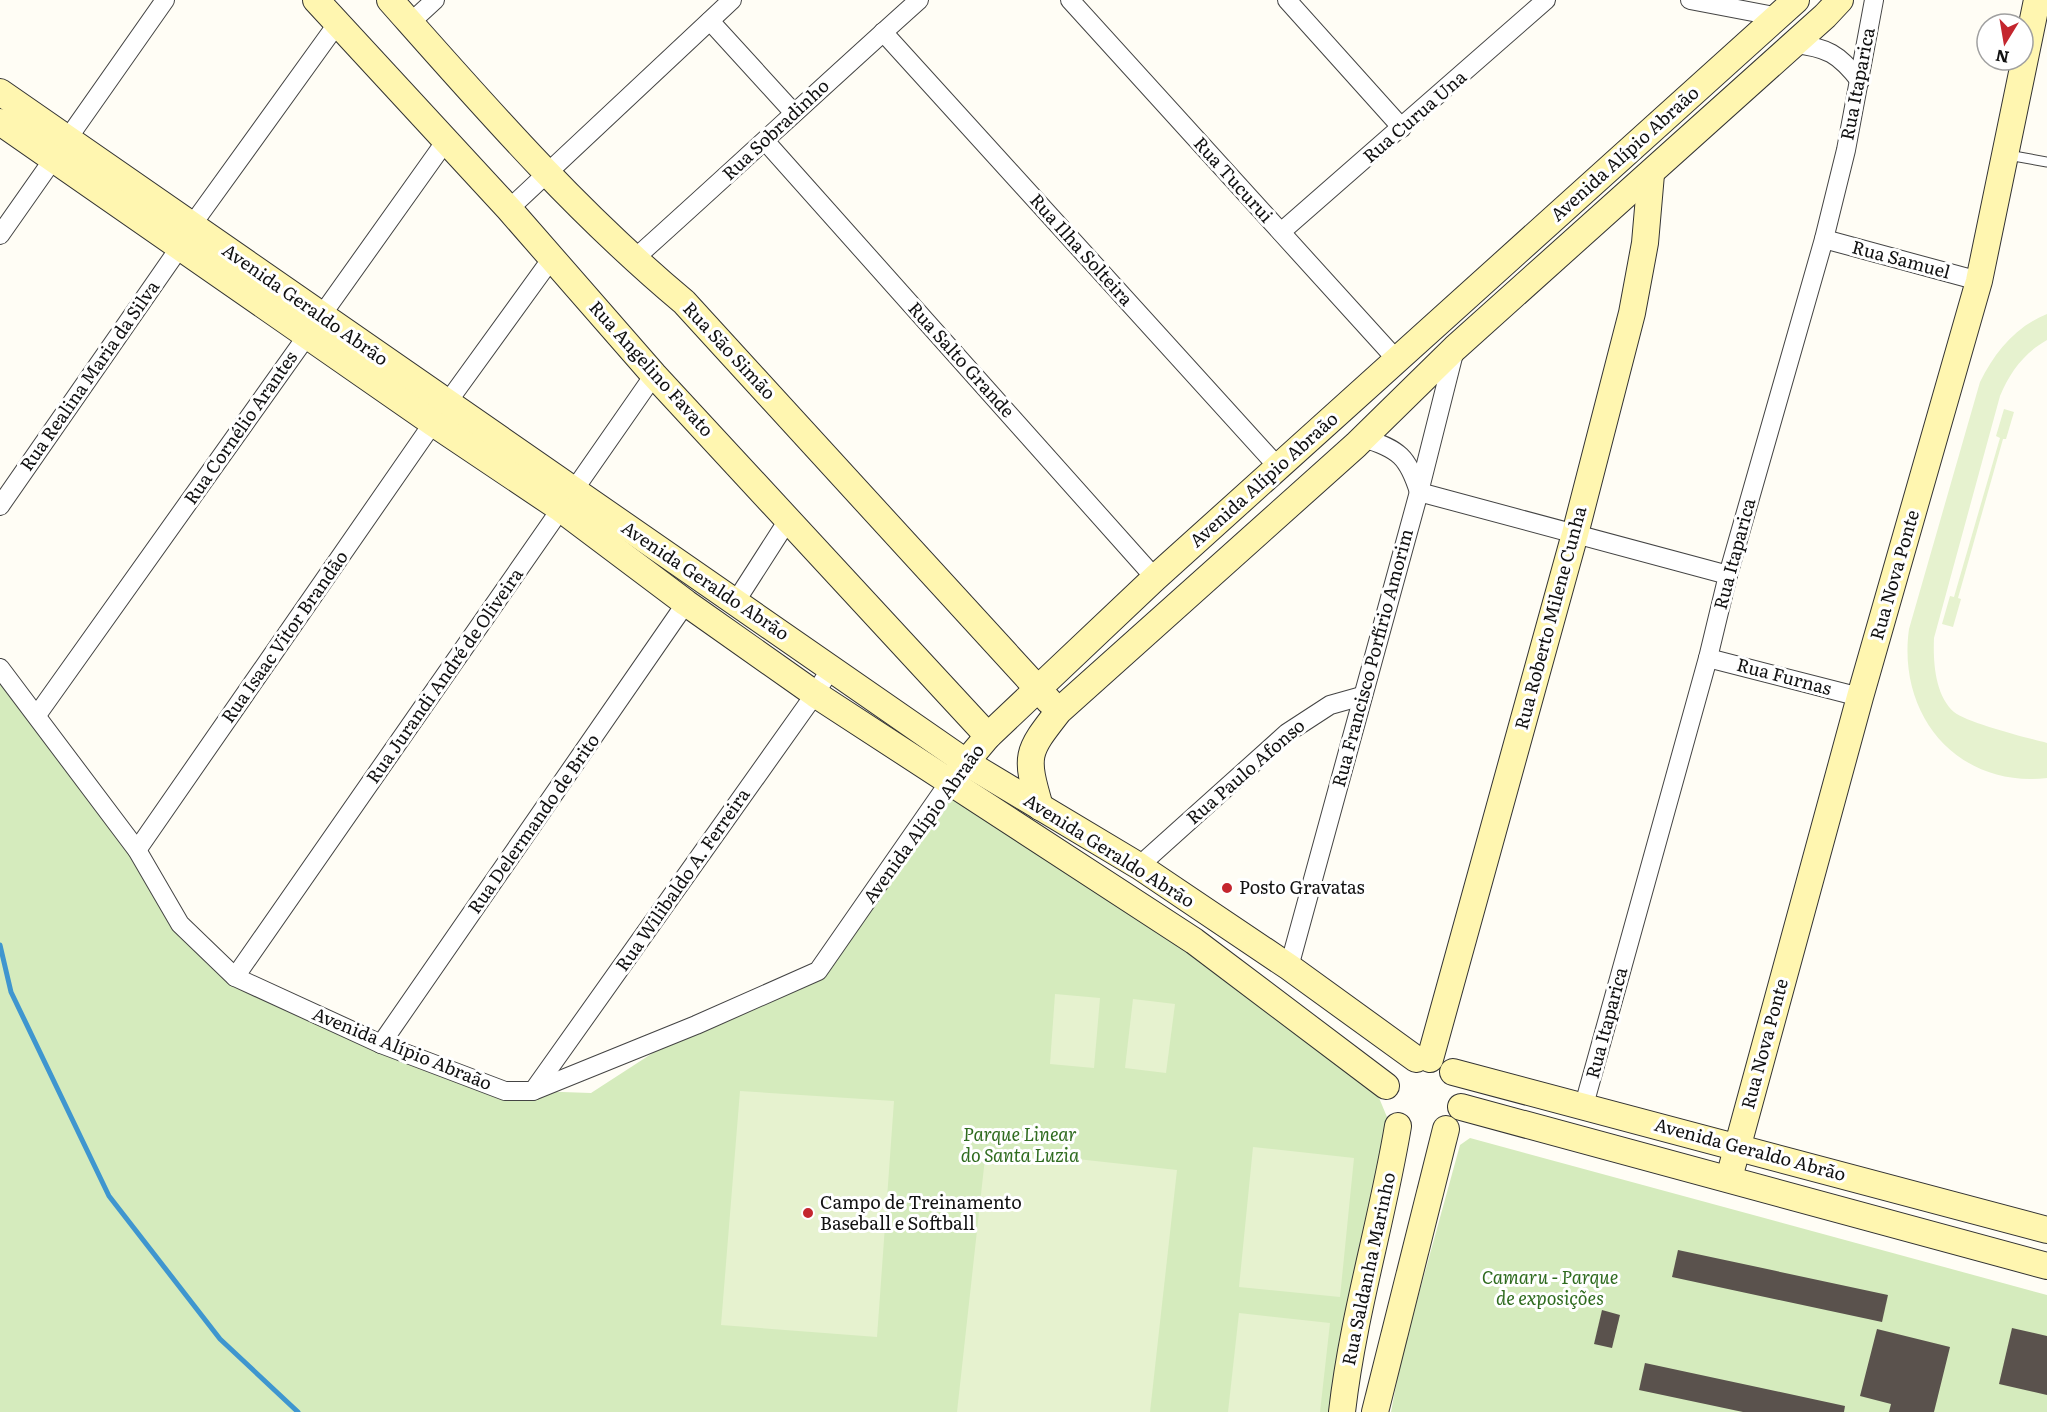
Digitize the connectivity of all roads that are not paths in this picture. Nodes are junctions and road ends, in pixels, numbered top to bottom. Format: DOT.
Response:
graph roads {
  1 [pos="165,0"];
  2 [pos="316,0"];
  3 [pos="390,0"];
  4 [pos="435,0"];
  5 [pos="732,0"];
  6 [pos="919,0"];
  7 [pos="1070,0"];
  8 [pos="1287,0"];
  9 [pos="1546,0"];
  10 [pos="1690,0"];
  11 [pos="1839,0"];
  12 [pos="1874,0"];
  13 [pos="2037,0"];
  14 [pos="1788,9"];
  15 [pos="710,21"];
  16 [pos="410,23"];
  17 [pos="337,24"];
  18 [pos="883,32"];
  19 [pos="1793,44"];
  20 [pos="1860,81"];
  21 [pos="0,92"];
  22 [pos="793,112"];
  23 [pos="0,122"];
  24 [pos="1402,128"];
  25 [pos="445,142"];
  26 [pos="766,142"];
  27 [pos="61,149"];
  28 [pos="2005,154"];
  29 [pos="2047,162"];
  30 [pos="1651,174"];
  31 [pos="547,177"];
  32 [pos="509,209"];
  33 [pos="1281,232"];
  34 [pos="0,235"];
  35 [pos="186,236"];
  36 [pos="1824,239"];
  37 [pos="552,258"];
  38 [pos="633,260"];
  39 [pos="1978,280"];
  40 [pos="314,326"];
  41 [pos="1455,348"];
  42 [pos="1396,359"];
  43 [pos="654,375"];
  44 [pos="440,413"];
  45 [pos="1337,414"];
  46 [pos="1363,438"];
  47 [pos="1279,468"];
  48 [pos="1419,492"];
  49 [pos="567,500"];
  50 [pos="0,506"];
  51 [pos="788,520"];
  52 [pos="1575,534"];
  53 [pos="1728,575"];
  54 [pos="1155,578"];
  55 [pos="736,601"];
  56 [pos="686,603"];
  57 [pos="1708,658"];
  58 [pos="0,668"];
  59 [pos="831,668"];
  60 [pos="1038,688"];
  61 [pos="815,694"];
  62 [pos="1362,696"];
  63 [pos="1860,697"];
  64 [pos="1059,711"];
  65 [pos="38,715"];
  66 [pos="988,736"];
  67 [pos="959,772"];
  68 [pos="1040,807"];
  69 [pos="137,850"];
  70 [pos="1139,866"];
  71 [pos="1212,917"];
  72 [pos="1194,941"];
  73 [pos="1289,967"];
  74 [pos="235,977"];
  75 [pos="381,1044"];
  76 [pos="1423,1059"];
  77 [pos="1453,1072"];
  78 [pos="1386,1086"];
  79 [pos="533,1091"];
  80 [pos="1584,1105"];
  81 [pos="1461,1107"];
  82 [pos="1398,1126"];
  83 [pos="1446,1129"];
  84 [pos="1737,1147"];
  85 [pos="1729,1178"];
  86 [pos="2047,1229"];
  87 [pos="2047,1266"];
  88 [pos="1342,1412"];
  89 [pos="1375,1412"];
  1 -- 27 [label="street"];
  2 -- 17 [label="street, Rua Angelino Favato"];
  3 -- 16 [label="street, Rua São Simão"];
  4 -- 16 [label="street"];
  5 -- 15 [label="street"];
  6 -- 18 [label="street, Rua Sobradinho"];
  7 -- 33 [label="street, Rua Tucurui"];
  8 -- 24 [label="street"];
  9 -- 24 [label="street, Rua Curua Una"];
  10 -- 14 [label="street"];
  11 -- 19 [label="street, Avenida Alípio Abraão"];
  12 -- 20 [label="street, Rua Itaparica"];
  13 -- 28 [label="street, Rua Nova Ponte"];
  14 -- 42 [label="street, Avenida Alípio Abraão"];
  15 -- 22 [label="street"];
  15 -- 31 [label="street"];
  16 -- 31 [label="street, Rua São Simão"];
  17 -- 25 [label="street, Rua Angelino Favato"];
  17 -- 35 [label="street, Rua Realina Maria da Silva"];
  18 -- 22 [label="street, Rua Sobradinho"];
  18 -- 47 [label="street, Rua Ilha Solteira"];
  19 -- 20 [label="street"];
  19 -- 30 [label="street, Avenida Alípio Abraão"];
  20 -- 36 [label="street, Rua Itaparica"];
  21 -- 27 [label="street, Avenida Geraldo Abrão"];
  22 -- 26 [label="street, Rua Sobradinho"];
  23 -- 27 [label="street, Avenida Geraldo Abrão"];
  24 -- 33 [label="street, Rua Curua Una"];
  25 -- 32 [label="street, Rua Angelino Favato"];
  25 -- 40 [label="street, Rua Cornélio Arantes"];
  26 -- 38 [label="street, Rua Sobradinho"];
  26 -- 54 [label="street, Rua Salto Grande"];
  27 -- 34 [label="street"];
  27 -- 35 [label="street, Avenida Geraldo Abrão"];
  28 -- 29 [label="lane"];
  28 -- 39 [label="street, Rua Nova Ponte"];
  30 -- 41 [label="street, Avenida Alípio Abraão"];
  30 -- 52 [label="street, Rua Roberto Milene Cunha"];
  31 -- 32 [label="street"];
  31 -- 38 [label="street, Rua São Simão"];
  32 -- 37 [label="street, Rua Angelino Favato"];
  33 -- 42 [label="street, Rua Tucurui"];
  35 -- 40 [label="street, Avenida Geraldo Abrão"];
  35 -- 50 [label="street, Rua Realina Maria da Silva"];
  36 -- 39 [label="street, Rua Samuel"];
  36 -- 53 [label="street, Rua Itaparica"];
  37 -- 43 [label="street, Rua Angelino Favato"];
  37 -- 44 [label="street, Rua Isaac Vitor Brandão"];
  38 -- 60 [label="street, Rua São Simão"];
  39 -- 63 [label="street, Rua Nova Ponte"];
  40 -- 44 [label="street, Avenida Geraldo Abrão"];
  40 -- 65 [label="street, Rua Cornélio Arantes"];
  41 -- 46 [label="street, Avenida Alípio Abraão"];
  41 -- 48 [label="street, Rua Francisco Porfírio Amorim"];
  42 -- 45 [label="street, Avenida Alípio Abraão"];
  43 -- 49 [label="street, Rua Jurandi André de Oliveira"];
  43 -- 51 [label="street, Rua Angelino Favato"];
  44 -- 49 [label="street, Avenida Geraldo Abrão"];
  44 -- 69 [label="street, Rua Isaac Vitor Brandão"];
  45 -- 46 [label="street"];
  45 -- 47 [label="street, Avenida Alípio Abraão"];
  46 -- 48 [label="street, Avenida Alípio Abraão"];
  46 -- 64 [label="street, Avenida Alípio Abraão"];
  47 -- 54 [label="street, Avenida Alípio Abraão"];
  48 -- 52 [label="street"];
  48 -- 62 [label="street, Rua Francisco Porfírio Amorim"];
  49 -- 55 [label="street, Avenida Geraldo Abrão"];
  49 -- 56 [label="street, Avenida Geraldo Abrão"];
  49 -- 74 [label="street, Rua Jurandi André de Oliveira"];
  51 -- 55 [label="street"];
  51 -- 66 [label="street, Rua Angelino Favato"];
  52 -- 53 [label="street"];
  52 -- 76 [label="street, Rua Roberto Milene Cunha"];
  53 -- 57 [label="street, Rua Itaparica"];
  54 -- 60 [label="street, Avenida Alípio Abraão"];
  55 -- 59 [label="street, Avenida Geraldo Abrão"];
  56 -- 61 [label="street, Avenida Geraldo Abrão"];
  56 -- 75 [label="street, Rua Delermando de Brito"];
  57 -- 63 [label="street, Rua Furnas"];
  57 -- 80 [label="street, Rua Itaparica"];
  58 -- 65 [label="street, Avenida Alípio Abraão"];
  59 -- 61 [label="street, Rua Wilibaldo A. Ferreira"];
  59 -- 67 [label="street, Avenida Geraldo Abrão"];
  60 -- 64 [label="street, Rua São Simão"];
  60 -- 66 [label="street, Avenida Alípio Abraão"];
  61 -- 67 [label="street, Avenida Geraldo Abrão"];
  61 -- 79 [label="street, Rua Wilibaldo A. Ferreira"];
  62 -- 70 [label="street, Rua Paulo Afonso"];
  62 -- 73 [label="street, Rua Francisco Porfírio Amorim"];
  63 -- 84 [label="street, Rua Nova Ponte"];
  64 -- 68 [label="street, Avenida Alípio Abraão"];
  65 -- 69 [label="street, Avenida Alípio Abraão"];
  66 -- 67 [label="street, Avenida Alípio Abraão"];
  67 -- 68 [label="street, Avenida Geraldo Abrão"];
  67 -- 72 [label="street, Avenida Geraldo Abrão"];
  67 -- 79 [label="street, Avenida Alípio Abraão"];
  68 -- 70 [label="street, Avenida Geraldo Abrão"];
  69 -- 74 [label="street, Avenida Alípio Abraão"];
  70 -- 71 [label="street, Avenida Geraldo Abrão"];
  71 -- 72 [label="street"];
  71 -- 73 [label="street, Avenida Geraldo Abrão"];
  72 -- 78 [label="street, Avenida Geraldo Abrão"];
  73 -- 76 [label="street, Avenida Geraldo Abrão"];
  74 -- 75 [label="street, Avenida Alípio Abraão"];
  75 -- 79 [label="street, Avenida Alípio Abraão"];
  76 -- 77 [label="street, Avenida Geraldo Abrão"];
  76 -- 78 [label="street"];
  77 -- 80 [label="street, Avenida Geraldo Abrão"];
  77 -- 81 [label="street"];
  78 -- 82 [label="street"];
  80 -- 84 [label="street, Avenida Geraldo Abrão"];
  81 -- 83 [label="street"];
  81 -- 85 [label="street, Avenida Geraldo Abrão"];
  82 -- 83 [label="street"];
  82 -- 88 [label="street, Rua Saldanha Marinho"];
  83 -- 89 [label="street"];
  84 -- 85 [label="street, Rua Nova Ponte"];
  84 -- 86 [label="street, Avenida Geraldo Abrão"];
  85 -- 87 [label="street, Avenida Geraldo Abrão"];
}
